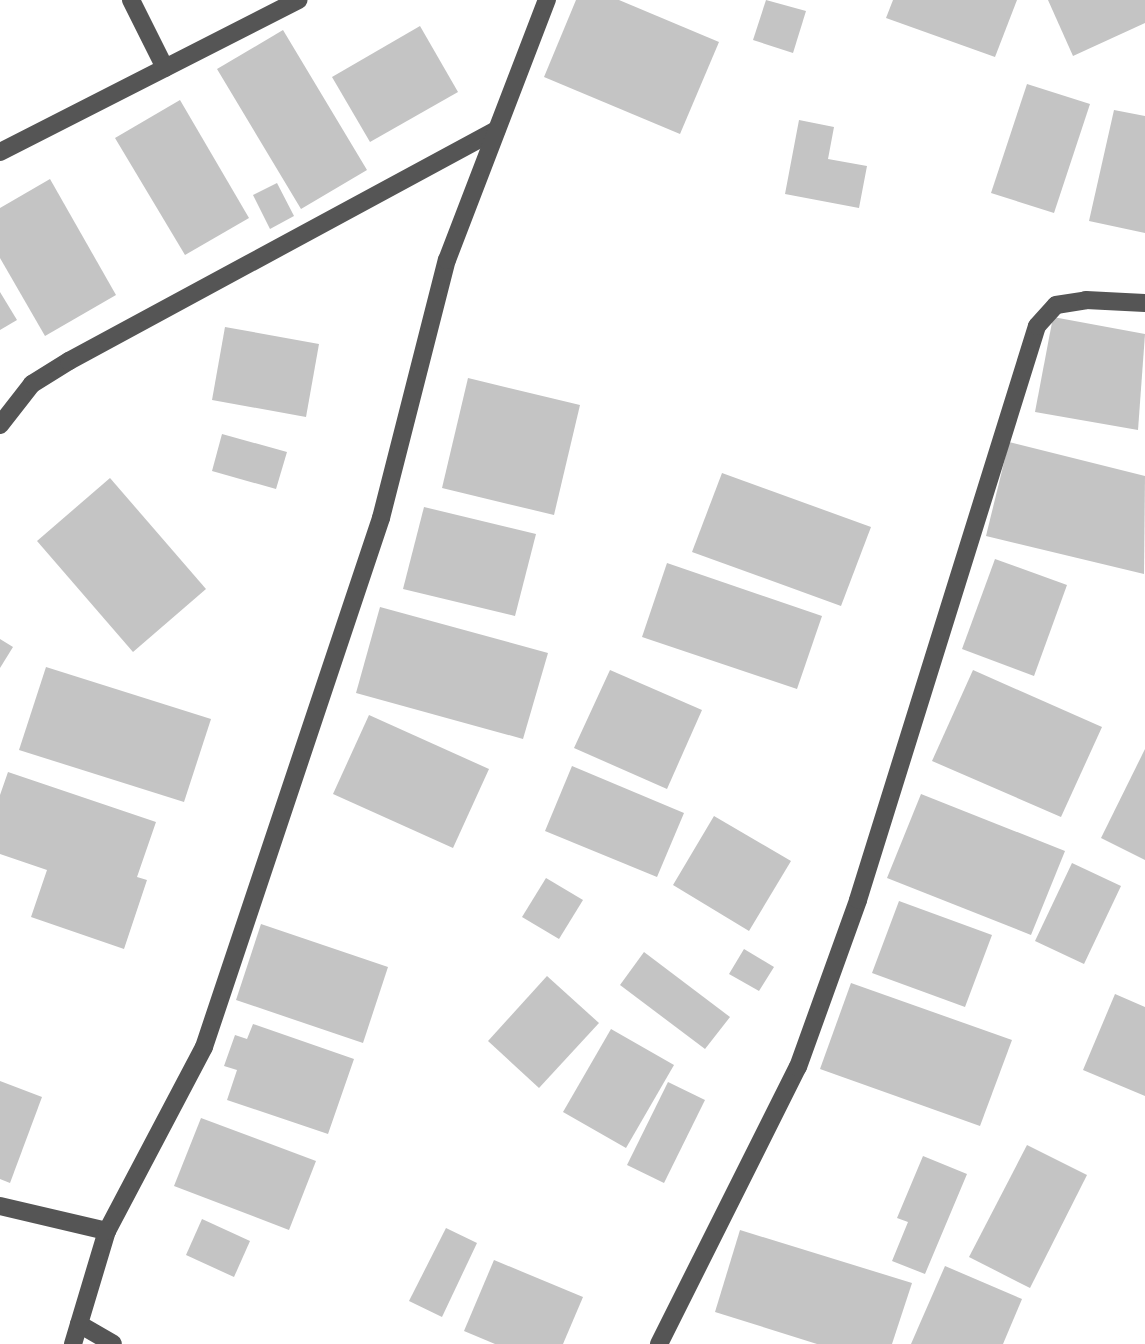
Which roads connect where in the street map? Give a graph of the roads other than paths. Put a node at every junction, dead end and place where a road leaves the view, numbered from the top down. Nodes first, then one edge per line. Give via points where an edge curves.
1 (131, 0) edge
2 (298, 0) edge
3 (547, 0) edge
4 (165, 68) junction
5 (497, 130) junction
6 (0, 152) edge
7 (1145, 303) edge
8 (0, 425) edge
9 (0, 1206) edge
10 (107, 1231) junction
11 (79, 1324) junction
12 (73, 1344) edge
13 (113, 1344) edge
14 (659, 1344) edge

1 - 4 street
2 - 4 street
3 - 5 street
4 - 6 street
5 - 8 street via 69,361 32,384
5 - 10 street via 447,260 381,518 204,1047
7 - 14 street via 1086,300 1056,305 1037,326 858,900 799,1067
9 - 10 street
10 - 11 street
11 - 12 street
11 - 13 street

